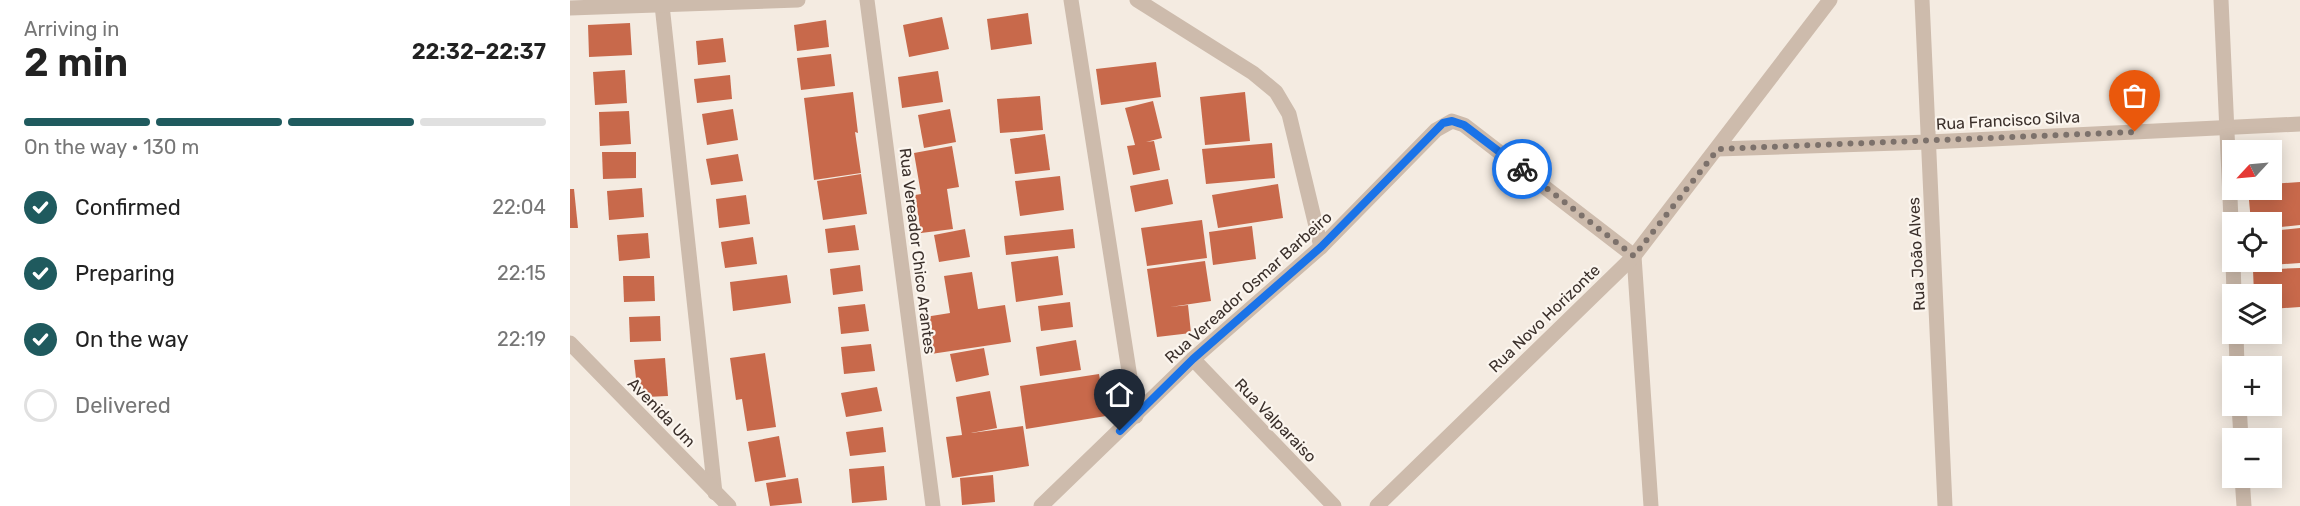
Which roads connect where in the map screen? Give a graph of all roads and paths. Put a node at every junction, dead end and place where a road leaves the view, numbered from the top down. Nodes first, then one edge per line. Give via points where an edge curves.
1 (798, 0) edge
2 (867, 0) edge
3 (1071, 0) edge
4 (1137, 0) edge
5 (1830, 0) edge
6 (1922, 0) edge
7 (2222, 0) edge
8 (662, 5) junction
9 (570, 8) edge
10 (2300, 124) edge
11 (2227, 127) junction
12 (1929, 142) junction
13 (1718, 149) junction
14 (2231, 212) edge
15 (1321, 247) junction
16 (1634, 256) junction
17 (570, 343) edge
18 (1193, 359) junction
19 (1136, 416) junction
20 (2243, 488) edge
21 (715, 493) junction
22 (729, 506) edge
23 (933, 506) edge
24 (1041, 506) edge
25 (1334, 506) edge
26 (1377, 506) edge
27 (1651, 506) edge
28 (1945, 506) edge
29 (2244, 506) edge

1 - 8 street
2 - 23 street, Rua Vereador Chico Arantes
3 - 19 street
4 - 15 street via 1253,73 1276,92 1289,114
5 - 13 street, Rua Novo Horizonte
6 - 12 street, Rua João Alves
7 - 11 street
8 - 9 street
8 - 21 street
10 - 11 street, Rua Francisco Silva
11 - 12 street, Rua Francisco Silva
11 - 14 street
12 - 13 street, Rua Francisco Silva
12 - 28 street, Rua João Alves
13 - 16 street, Rua Novo Horizonte
15 - 16 street, Rua Vereador Osmar Barbeiro via 1436,129 1452,121 1464,125
15 - 18 street, Rua Vereador Osmar Barbeiro
16 - 26 street, Rua Novo Horizonte
16 - 27 street
17 - 21 street, Avenida Um
18 - 19 street, Rua Vereador Osmar Barbeiro
18 - 25 street, Rua Valparaiso
19 - 24 street, Rua Vereador Osmar Barbeiro
20 - 29 street
21 - 22 street, Avenida Um

